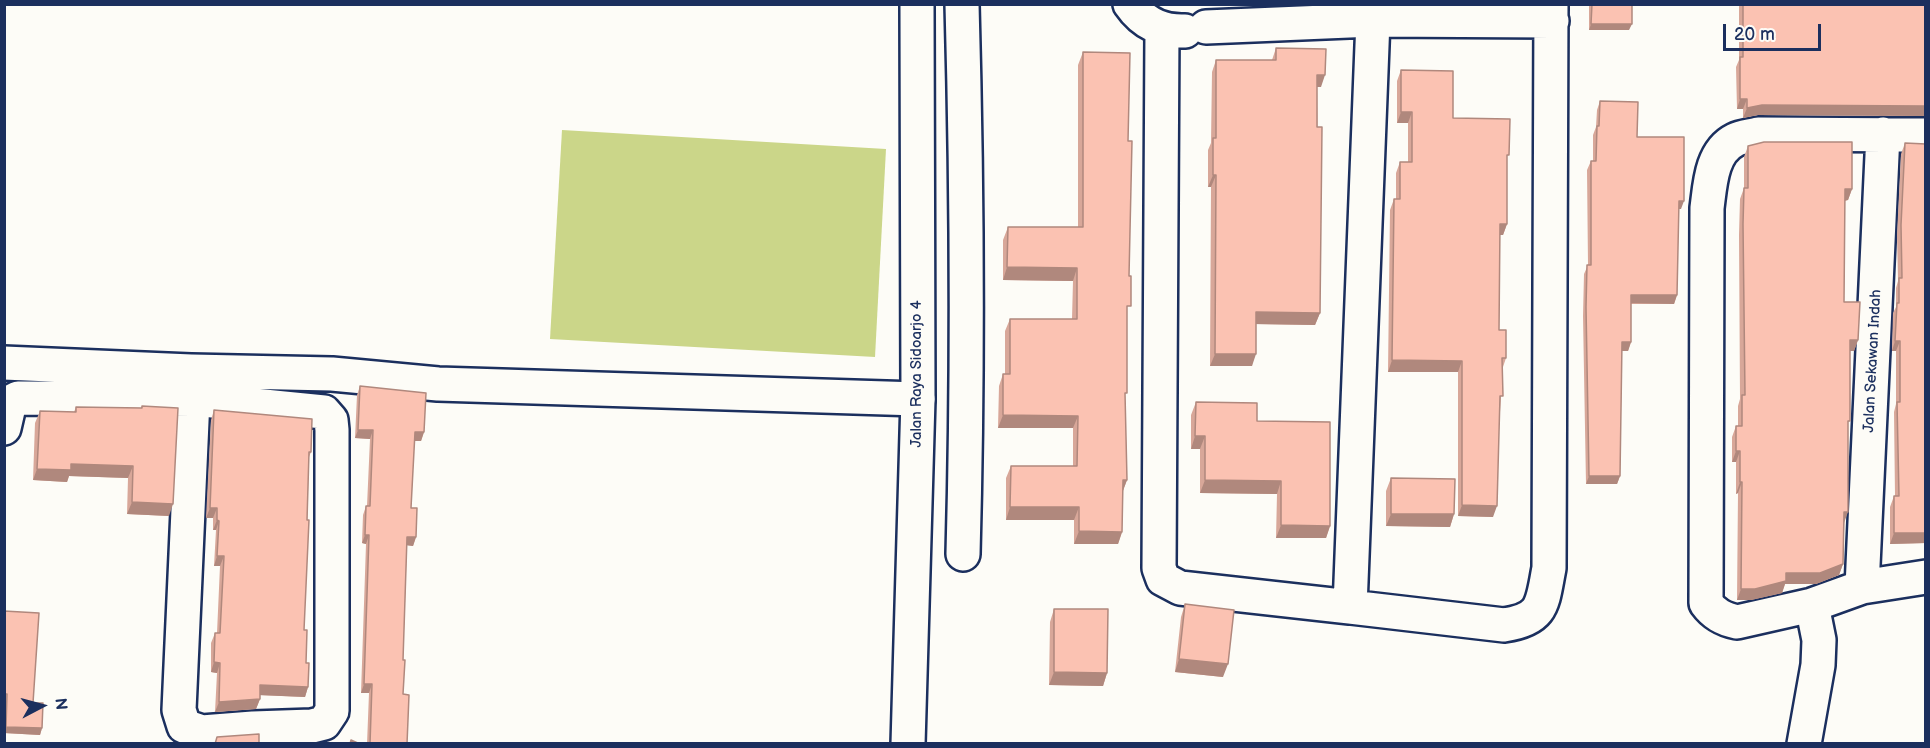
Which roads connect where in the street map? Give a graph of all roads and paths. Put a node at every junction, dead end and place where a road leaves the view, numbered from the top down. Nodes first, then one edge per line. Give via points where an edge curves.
1 (917, 4) edge
2 (962, 4) edge
3 (1130, 4) edge
4 (1234, 4) edge
5 (1551, 13) edge
6 (1372, 20) junction
7 (1206, 27) junction
8 (1162, 29) junction
9 (1883, 134) junction
10 (1926, 135) edge
11 (4, 363) edge
12 (192, 385) junction
13 (918, 399) junction
14 (4, 428) edge
15 (963, 554) dead end
16 (1926, 577) edge
17 (1862, 587) junction
18 (1812, 605) junction
19 (1350, 607) junction
20 (908, 744) edge
21 (1804, 744) edge

1 - 13 street, Jalan Raya Sidoarjo 4
2 - 15 street via 966,370
3 - 8 street via 1148,22
4 - 7 street via 1222,18
5 - 6 street
5 - 19 street via 1549,568 1541,606 1532,617 1504,626
6 - 7 street
6 - 19 street
7 - 8 street via 1184,32
8 - 19 street via 1159,568 1163,579 1180,588
9 - 10 street
9 - 17 street, Jalan Sekawan Indah
9 - 18 street via 1758,134 1734,140 1720,152 1714,167 1707,208 1706,603 1724,619 1737,622
11 - 12 street
12 - 12 street via 179,710 184,726 202,732 324,723 332,711 331,420 324,412
12 - 13 street via 332,375 438,384
12 - 14 street via 18,398 10,402
13 - 20 street, Jalan Raya Sidoarjo 4
16 - 17 street
17 - 18 street
18 - 21 street via 1819,652

